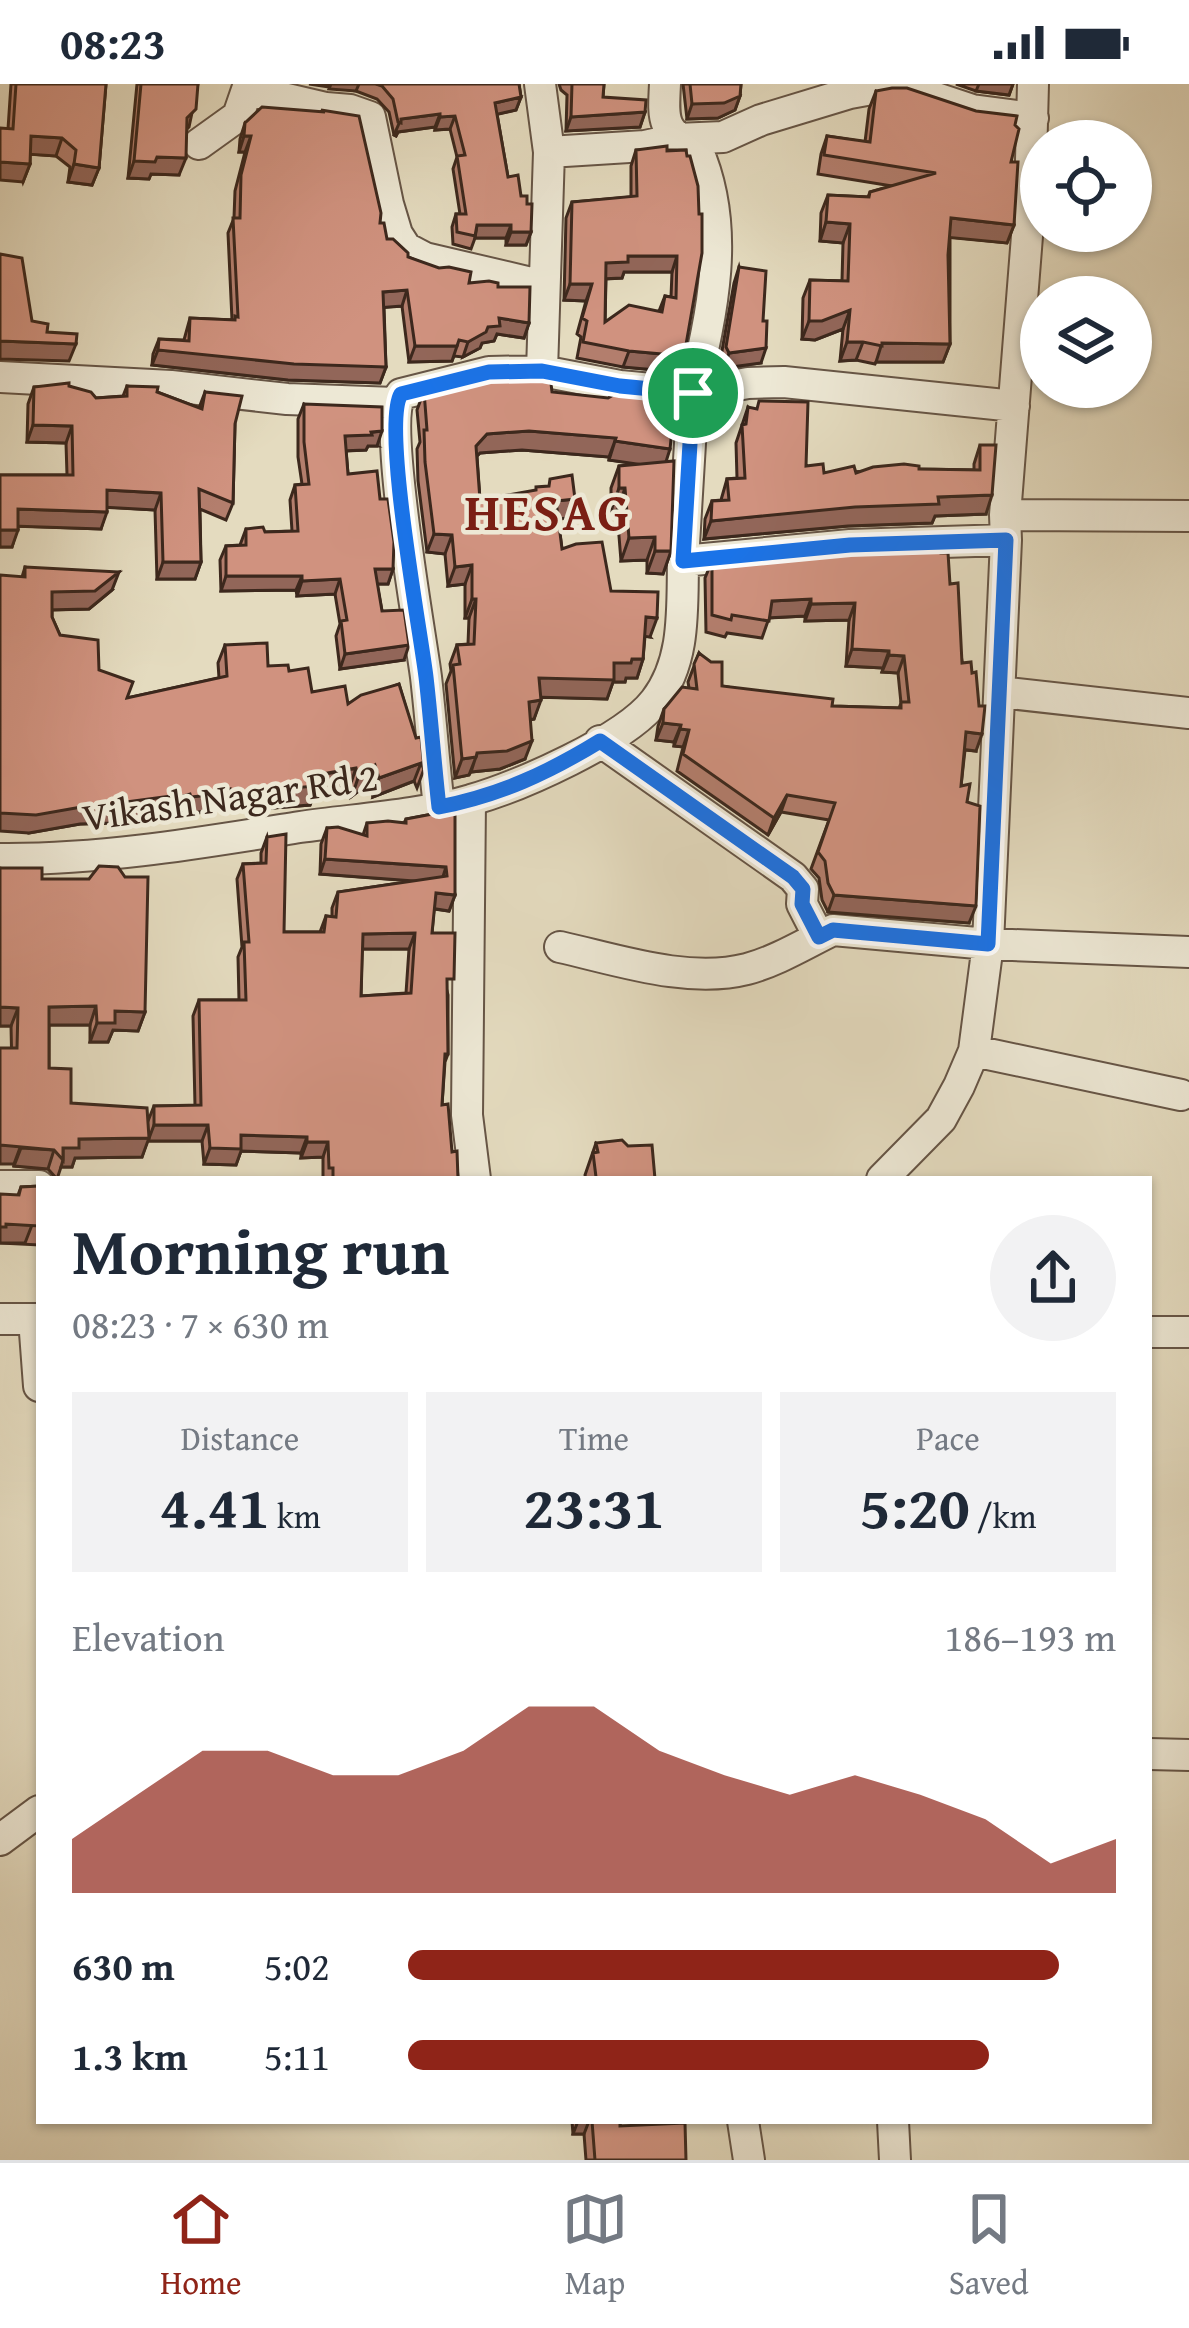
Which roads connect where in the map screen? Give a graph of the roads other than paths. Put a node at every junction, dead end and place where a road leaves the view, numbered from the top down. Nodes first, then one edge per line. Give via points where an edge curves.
1 (540, 84) edge
2 (665, 84) edge
3 (1033, 84) edge
4 (248, 87) edge
5 (1033, 118) junction
6 (677, 139) junction
7 (199, 144) dead end
8 (549, 152) junction
9 (544, 286) junction
10 (542, 371) junction
11 (0, 377) edge
12 (693, 393) junction
13 (395, 404) junction
14 (1014, 406) junction
15 (1189, 516) edge
16 (1006, 527) junction
17 (683, 561) junction
18 (1000, 692) junction
19 (1189, 713) edge
20 (600, 741) junction
21 (470, 801) junction
22 (439, 807) junction
23 (0, 859) edge
24 (819, 937) junction
25 (988, 944) junction
26 (560, 946) dead end
27 (1189, 952) edge
28 (974, 1051) junction
29 (1181, 1095) dead end
30 (475, 1176) edge
31 (885, 1176) edge
32 (0, 1186) edge
33 (36, 1186) edge
34 (0, 1319) edge
35 (36, 1319) edge
36 (1189, 1332) edge
37 (1152, 1333) edge
38 (1152, 1754) edge
39 (1189, 1755) edge
40 (36, 1813) edge
41 (0, 1840) edge
42 (743, 2124) edge
43 (892, 2124) edge
44 (749, 2160) edge
45 (895, 2160) edge

1 - 8 street
2 - 6 street via 665,125
3 - 5 street
4 - 7 street via 238,116
4 - 9 street via 370,117 406,248
5 - 6 street via 884,87 723,137
5 - 14 street
6 - 8 street
6 - 12 street, Vikash Nagar Rd 2 via 697,149 716,218 717,268
8 - 9 street
9 - 10 street
10 - 12 street
10 - 13 street via 489,372 401,394
11 - 13 street
12 - 14 street via 784,382
12 - 17 street, Vikash Nagar Rd 2
13 - 22 street
14 - 16 street
15 - 16 street
16 - 17 street
16 - 18 street
17 - 20 street, Vikash Nagar Rd 2 via 675,668 653,704
18 - 19 street
18 - 25 street
20 - 21 street, Vikash Nagar Rd 2 via 551,771
20 - 24 street via 793,877
21 - 22 street, Vikash Nagar Rd 2
21 - 30 street via 467,1115
22 - 23 street, Vikash Nagar Rd 2 via 176,848
24 - 25 street via 833,930
24 - 26 street via 731,972 669,972
25 - 27 street
25 - 28 street
28 - 29 street
28 - 31 street via 940,1119
32 - 33 street
34 - 35 street
36 - 37 street
38 - 39 street
40 - 41 street
42 - 44 street
43 - 45 street

